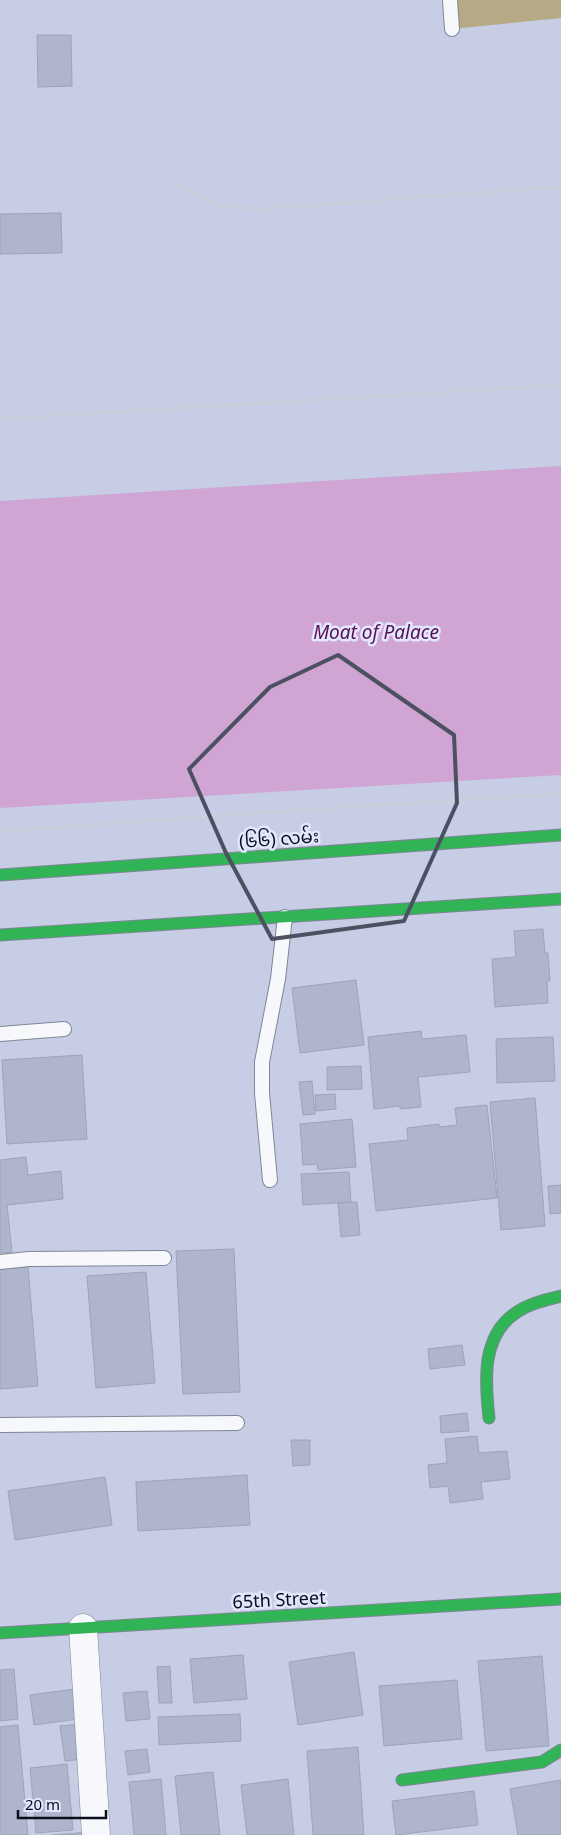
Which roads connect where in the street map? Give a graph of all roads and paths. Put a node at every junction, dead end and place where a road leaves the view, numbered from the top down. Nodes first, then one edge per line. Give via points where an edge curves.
1 (450, 0) edge
2 (452, 29) dead end
3 (169, 182) dead end
4 (561, 187) edge
5 (561, 384) edge
6 (0, 419) edge
7 (561, 794) edge
8 (0, 831) edge
9 (561, 835) edge
10 (0, 875) edge
11 (561, 900) edge
12 (285, 917) junction
13 (0, 935) edge
14 (64, 1029) dead end
15 (0, 1034) edge
16 (270, 1180) dead end
17 (164, 1258) dead end
18 (0, 1262) edge
19 (561, 1296) edge
20 (490, 1418) dead end
21 (237, 1423) dead end
22 (0, 1424) edge
23 (561, 1599) edge
24 (83, 1628) junction
25 (0, 1633) edge
26 (561, 1750) edge
27 (402, 1780) dead end
28 (96, 1835) edge

1 - 2 lane
3 - 4 path via 222,206 259,209
5 - 6 path
7 - 8 path
9 - 10 main road, (၆၆) လမ်း
11 - 12 main road
12 - 13 main road
12 - 16 lane via 278,979 262,1062
14 - 15 lane
17 - 18 lane
19 - 20 main road via 523,1308 500,1325 489,1353 486,1387
21 - 22 lane
23 - 24 main road, 65th Street
24 - 25 main road, 65th Street
24 - 28 street
26 - 27 main road via 542,1762

